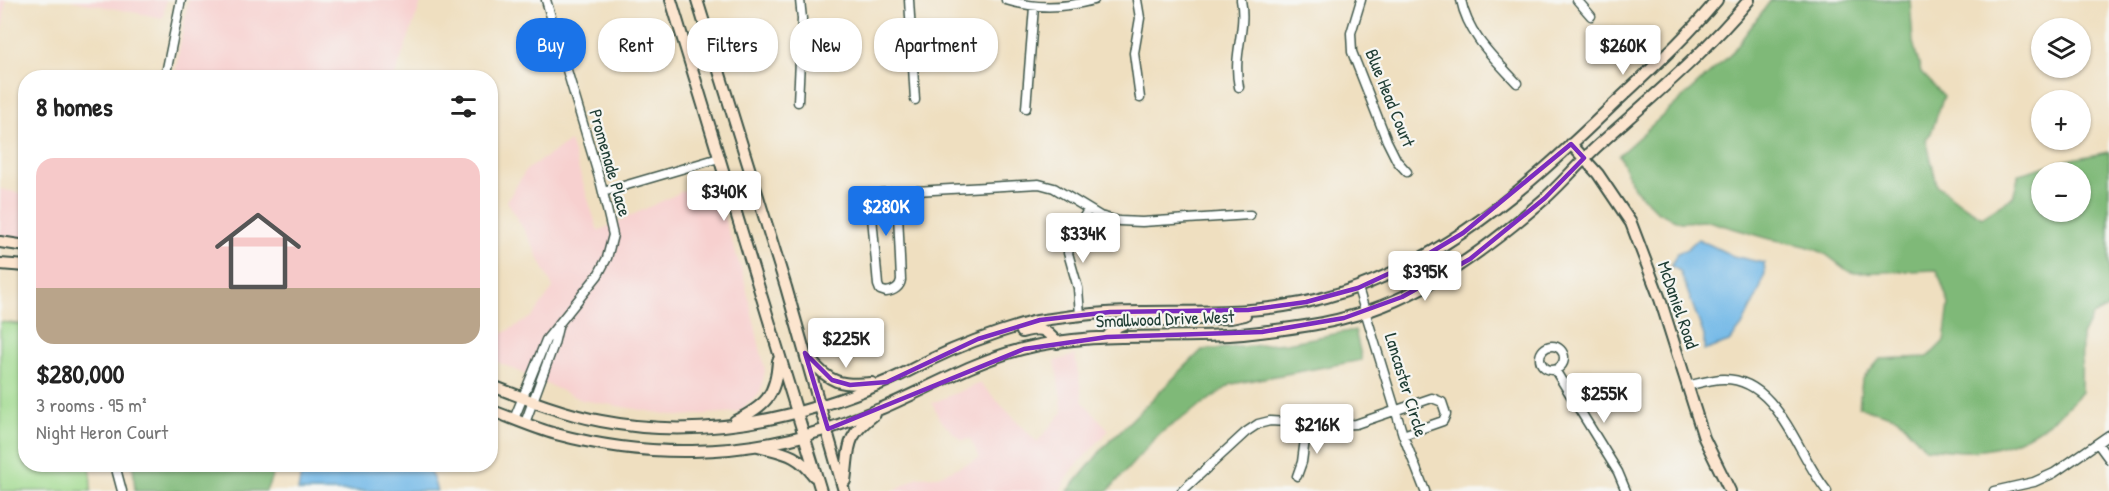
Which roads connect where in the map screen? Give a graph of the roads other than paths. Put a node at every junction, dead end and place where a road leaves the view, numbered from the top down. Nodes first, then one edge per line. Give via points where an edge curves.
1 (181, 0) edge
2 (546, 0) edge
3 (671, 0) edge
4 (697, 0) edge
5 (800, 0) edge
6 (909, 0) edge
7 (1006, 0) edge
8 (1094, 0) edge
9 (1137, 0) edge
10 (1240, 0) edge
11 (1362, 0) edge
12 (1461, 0) edge
13 (1577, 0) edge
14 (1717, 0) edge
15 (1749, 0) edge
16 (1034, 7) junction
17 (1591, 16) dead end
18 (167, 70) edge
19 (1517, 83) dead end
20 (1239, 87) dead end
21 (1140, 98) dead end
22 (915, 100) dead end
23 (798, 102) dead end
24 (1026, 108) dead end
25 (1571, 144) junction
26 (719, 158) junction
27 (1584, 158) junction
28 (1407, 172) dead end
29 (603, 192) junction
30 (897, 192) junction
31 (1088, 210) junction
32 (1250, 215) dead end
33 (0, 242) edge
34 (18, 245) edge
35 (0, 264) edge
36 (18, 265) edge
37 (1358, 288) junction
38 (1286, 306) junction
39 (1365, 312) junction
40 (1080, 315) junction
41 (1107, 337) junction
42 (1057, 343) junction
43 (962, 347) junction
44 (805, 353) junction
45 (778, 354) junction
46 (1555, 370) dead end
47 (887, 382) junction
48 (1687, 386) junction
49 (498, 387) edge
50 (527, 399) junction
51 (821, 405) junction
52 (884, 407) junction
53 (1395, 411) junction
54 (798, 412) junction
55 (498, 413) edge
56 (519, 421) junction
57 (1307, 424) junction
58 (724, 426) junction
59 (828, 429) junction
60 (804, 435) junction
61 (1403, 435) junction
62 (2109, 435) edge
63 (2098, 444) junction
64 (755, 445) junction
65 (2109, 459) edge
66 (117, 472) edge
67 (1296, 476) dead end
68 (821, 489) edge
69 (844, 489) edge
70 (122, 491) edge
71 (1182, 491) edge
72 (1425, 491) edge
73 (1626, 491) edge
74 (1730, 491) edge
75 (1827, 491) edge
76 (1994, 491) edge

1 - 18 street
2 - 29 street, Promenade Place
3 - 26 main road
4 - 44 main road
5 - 23 street
6 - 22 street
7 - 16 street
8 - 16 street
9 - 21 street via 1140,18 1134,53
10 - 20 street via 1242,23 1236,66
11 - 28 street, Blue Head Court via 1351,33 1352,52 1386,141
12 - 19 street via 1466,20 1478,40
13 - 17 street
14 - 25 main road, Smallwood Drive West via 1690,31
15 - 27 main road, Smallwood Drive West via 1697,54
16 - 24 street
25 - 27 main road, McDaniel Road
25 - 37 main road, Smallwood Drive West via 1463,233 1397,271
26 - 29 street
26 - 45 main road
27 - 39 main road, Smallwood Drive West via 1545,198 1470,259 1402,297
27 - 48 main road, McDaniel Road via 1631,223
29 - 50 street, Promenade Place via 613,235 610,251 598,275 559,323 555,344
30 - 30 street via 901,280 896,289 882,292 878,285 871,201 878,194
30 - 31 street via 1039,184 1054,188
31 - 32 street via 1129,222
31 - 40 street via 1074,232 1068,254 1078,288
33 - 34 main road
35 - 36 main road
37 - 38 main road, Smallwood Drive West
37 - 39 street, Lancaster Circle
38 - 40 main road, Smallwood Drive West
38 - 41 main road via 1231,318 1131,321 1118,326
39 - 41 main road, Smallwood Drive West via 1262,332
39 - 53 street, Lancaster Circle
40 - 43 main road, Smallwood Drive West via 1040,320
41 - 42 main road, Smallwood Drive West
42 - 43 main road via 1040,328
42 - 52 main road, Smallwood Drive West via 1002,356
43 - 47 main road, Smallwood Drive West
44 - 47 main road via 832,380 850,385
44 - 51 main road
45 - 54 main road
45 - 58 main road via 776,381 769,397 754,412
46 - 73 street
47 - 51 main road, Smallwood Drive West
48 - 74 main road, McDaniel Road via 1709,452
48 - 75 street via 1730,380 1761,391
49 - 50 main road, Smallwood Drive West
50 - 56 street, Promenade Place
50 - 58 main road, Smallwood Drive West via 615,423 670,429
51 - 54 main road, Smallwood Drive West
51 - 59 main road
52 - 59 main road, Smallwood Drive West
52 - 69 main road via 863,423 851,441
53 - 57 street via 1356,424
53 - 61 street, Lancaster Circle
53 - 61 street via 1431,398 1440,400 1446,409 1445,418 1438,424
54 - 58 main road, Smallwood Drive West
54 - 60 main road
55 - 56 main road, Smallwood Drive West
56 - 64 main road, Smallwood Drive West via 569,437 648,451
57 - 67 street
57 - 71 street via 1258,424
59 - 60 main road, Smallwood Drive West
59 - 69 main road
60 - 64 main road, Smallwood Drive West
60 - 68 main road
61 - 72 street, Lancaster Circle
62 - 63 street
63 - 65 street
63 - 76 street via 2054,473
64 - 68 main road via 794,456
66 - 70 street

